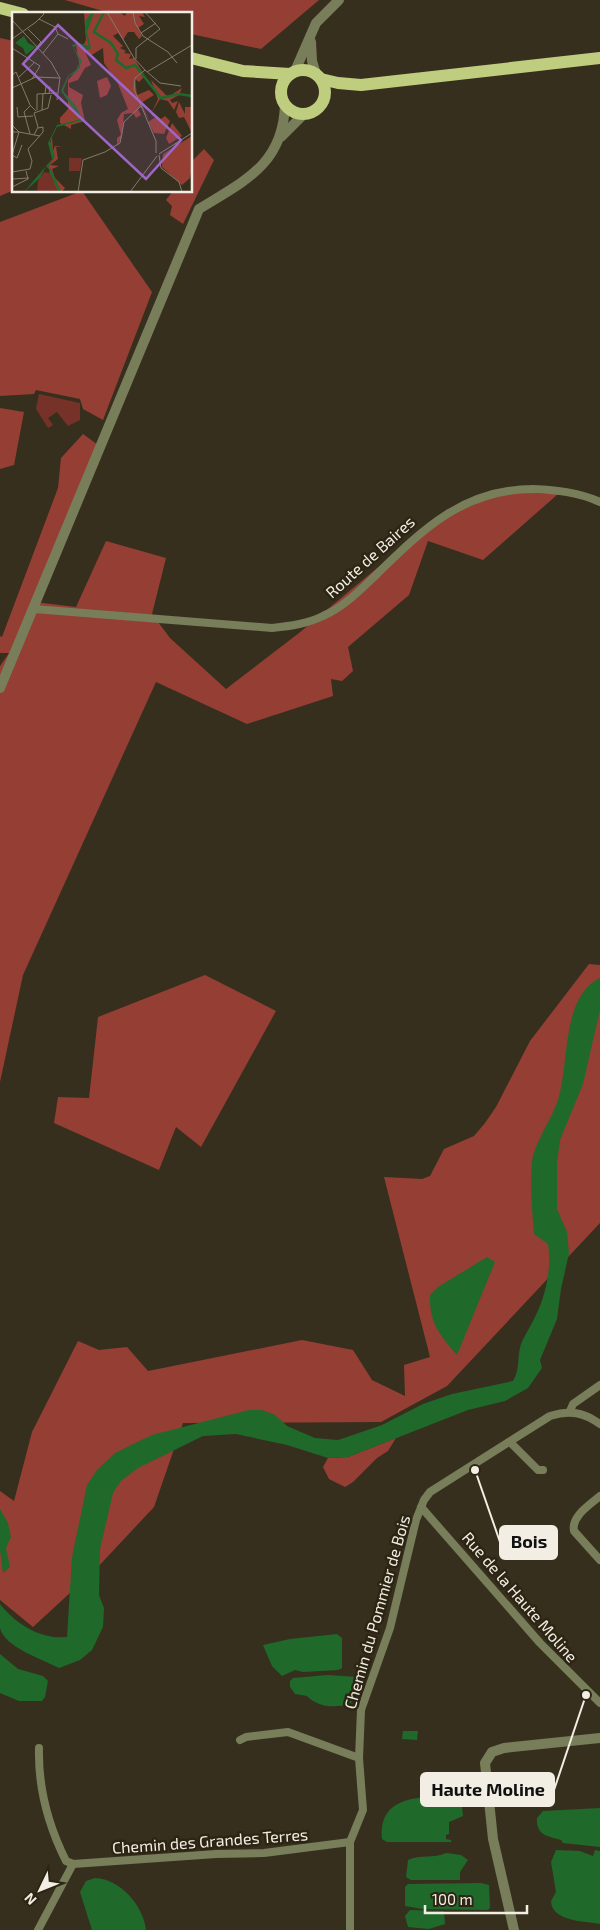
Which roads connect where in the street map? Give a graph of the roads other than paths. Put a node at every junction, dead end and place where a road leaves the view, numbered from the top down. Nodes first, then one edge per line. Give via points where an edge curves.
1 (340, 0) edge
2 (0, 8) edge
3 (15, 12) edge
4 (310, 36) junction
5 (192, 58) edge
6 (600, 58) edge
7 (243, 70) junction
8 (292, 73) junction
9 (318, 76) junction
10 (361, 85) junction
11 (283, 100) junction
12 (324, 100) junction
13 (304, 114) junction
14 (277, 141) junction
15 (600, 502) edge
16 (34, 609) junction
17 (0, 688) edge
18 (600, 1385) edge
19 (570, 1411) junction
20 (600, 1424) edge
21 (510, 1442) junction
22 (543, 1470) dead end
23 (600, 1496) edge
24 (421, 1506) junction
25 (600, 1560) edge
26 (600, 1703) edge
27 (600, 1738) edge
28 (240, 1740) dead end
29 (39, 1748) dead end
30 (359, 1758) junction
31 (350, 1842) junction
32 (73, 1864) junction
33 (38, 1930) edge
34 (350, 1930) edge
35 (514, 1930) edge

1 - 4 street via 320,17
2 - 3 main road
4 - 8 street
4 - 9 street via 312,60
5 - 7 main road
6 - 10 main road
7 - 8 main road via 273,75
7 - 11 main road via 269,82
8 - 9 main road via 307,70
8 - 11 main road via 282,84
9 - 10 main road via 338,84
9 - 12 main road via 325,88
10 - 12 main road via 334,93
11 - 13 main road via 294,112
11 - 14 street
12 - 13 main road via 317,109
13 - 14 street
14 - 16 street via 264,165 254,175 199,209
15 - 16 street, Route de Baires via 574,492 527,489 470,501 432,522 350,600 323,616 298,625 272,628
16 - 17 street
18 - 19 street via 573,1404
19 - 20 street
19 - 21 street via 550,1416
21 - 22 street via 538,1470
21 - 24 street via 430,1492
23 - 25 street via 572,1525
24 - 26 street, Rue de la Haute Moline via 540,1643
24 - 30 street, Chemin du Pommier de Bois via 390,1628 361,1710
27 - 35 street via 504,1748 492,1752 485,1763 493,1839
28 - 30 street via 288,1732
29 - 32 street via 48,1820 66,1861
30 - 31 street, Chemin du Pommier de Bois via 363,1810
31 - 32 street, Chemin des Grandes Terres via 264,1853
31 - 34 street
32 - 33 street

